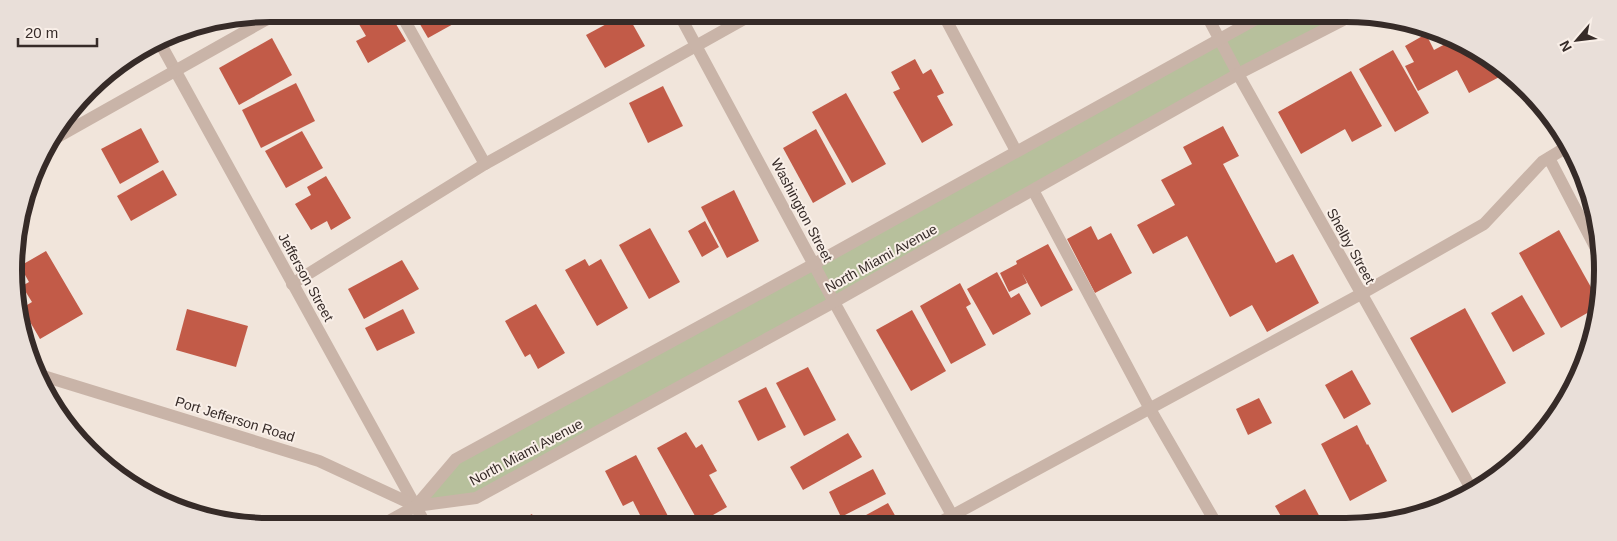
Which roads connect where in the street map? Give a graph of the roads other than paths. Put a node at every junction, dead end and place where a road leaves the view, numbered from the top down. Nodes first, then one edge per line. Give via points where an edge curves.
1 (405, 22) edge
2 (683, 22) edge
3 (738, 22) edge
4 (947, 22) edge
5 (1210, 22) edge
6 (1250, 22) edge
7 (1339, 22) edge
8 (261, 23) edge
9 (1219, 38) junction
10 (696, 45) junction
11 (162, 47) edge
12 (175, 71) junction
13 (1238, 74) junction
14 (64, 134) edge
15 (1563, 150) edge
16 (1016, 151) junction
17 (1549, 158) junction
18 (484, 164) junction
19 (1033, 190) junction
20 (1592, 241) edge
21 (814, 264) junction
22 (292, 284) junction
23 (1361, 294) junction
24 (834, 302) junction
25 (47, 377) edge
26 (1150, 409) junction
27 (1469, 485) edge
28 (416, 506) junction
29 (394, 518) edge
30 (422, 518) edge
31 (953, 518) edge
32 (960, 518) edge
33 (1212, 518) edge

1 - 18 street
2 - 10 street, Washington Street
3 - 10 street
4 - 16 street
5 - 9 street, Shelby Street
6 - 9 street, North Miami Avenue
7 - 13 street, North Miami Avenue
8 - 12 street
9 - 13 street, Shelby Street
9 - 16 street, North Miami Avenue
10 - 18 street
10 - 21 street, Washington Street
11 - 12 street, Jefferson Street
12 - 14 street
12 - 22 street, Jefferson Street
13 - 19 street, North Miami Avenue
13 - 23 street, Shelby Street
15 - 17 street
16 - 21 street, North Miami Avenue
17 - 20 street
17 - 23 street via 1484,224
18 - 22 street
19 - 24 street, North Miami Avenue
19 - 26 street
21 - 24 street, Washington Street
21 - 28 street, North Miami Avenue via 456,459
22 - 28 street, Jefferson Street
23 - 26 street
23 - 27 street, Shelby Street
24 - 28 street, North Miami Avenue via 476,498
24 - 31 street, Washington Street
25 - 28 street, Port Jefferson Road via 319,461
26 - 32 street
26 - 33 street
28 - 29 street, North Miami Avenue
28 - 30 street, Jefferson Street

